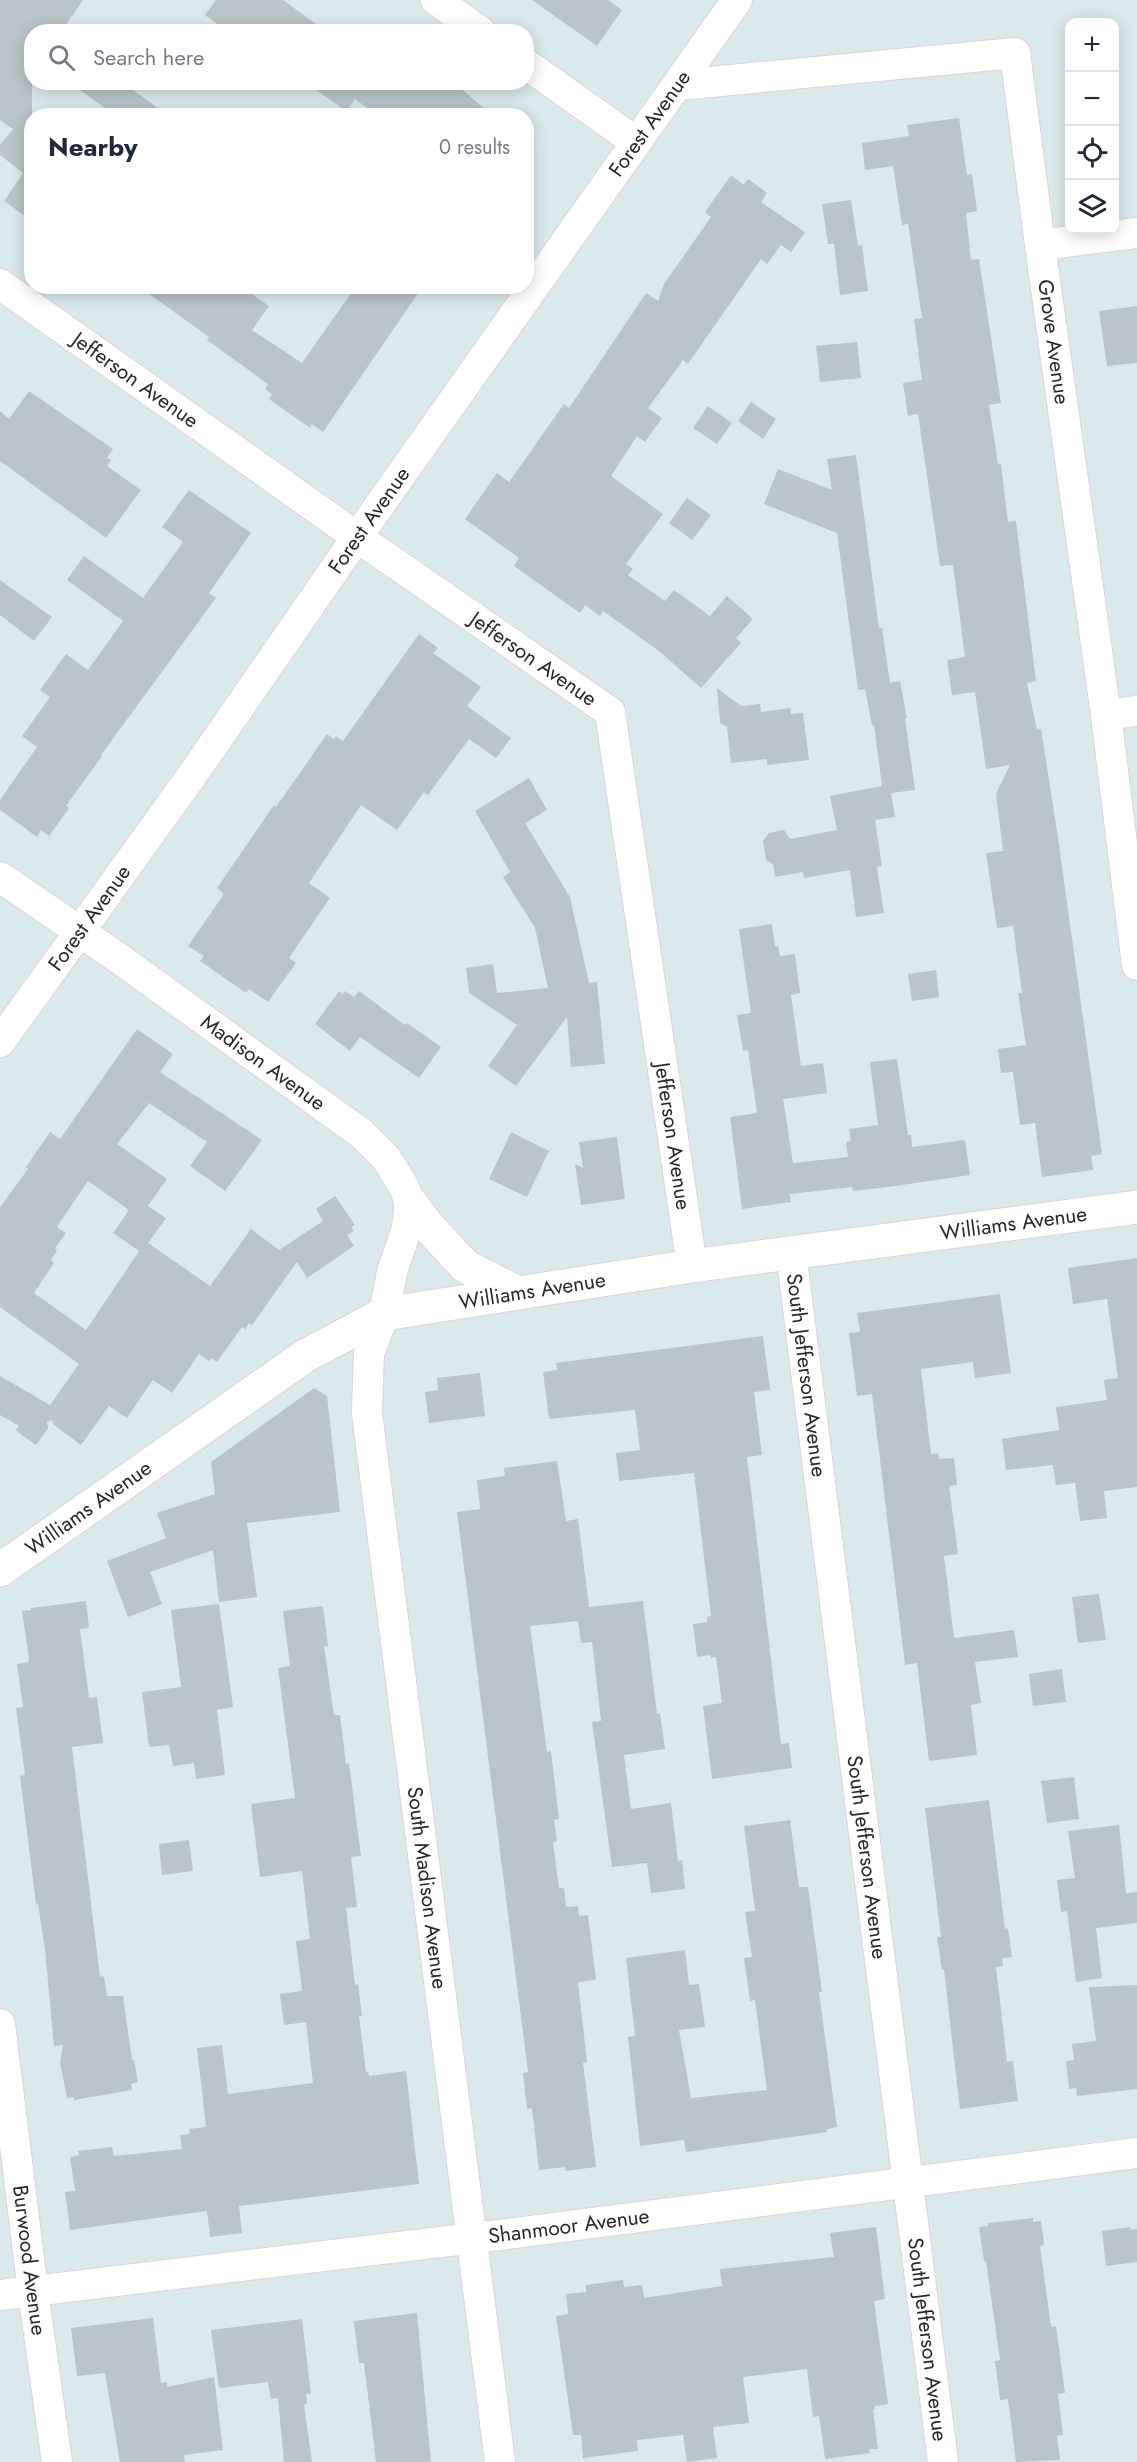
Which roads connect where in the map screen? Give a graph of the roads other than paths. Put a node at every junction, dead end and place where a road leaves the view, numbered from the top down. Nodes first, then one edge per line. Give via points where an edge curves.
1 (436, 0) edge
2 (737, 0) edge
3 (470, 24) edge
4 (534, 70) edge
5 (678, 85) junction
6 (636, 142) junction
7 (1137, 233) edge
8 (1040, 244) junction
9 (0, 284) edge
10 (534, 286) edge
11 (529, 294) edge
12 (357, 537) junction
13 (1137, 711) edge
14 (1106, 715) junction
15 (0, 877) edge
16 (79, 931) junction
17 (1137, 965) edge
18 (0, 1042) edge
19 (410, 1202) junction
20 (1137, 1207) edge
21 (791, 1252) junction
22 (692, 1266) junction
23 (518, 1293) junction
24 (384, 1314) junction
25 (0, 1570) edge
26 (0, 2024) edge
27 (1137, 2153) edge
28 (906, 2182) junction
29 (471, 2238) junction
30 (33, 2291) junction
31 (0, 2295) edge
32 (57, 2462) edge
33 (500, 2462) edge
34 (943, 2462) edge

1 - 3 street
2 - 5 street, Forest Avenue
4 - 6 street
5 - 6 street, Forest Avenue
5 - 8 street, Grove Avenue via 1015,53
6 - 10 street, Forest Avenue
7 - 8 street
8 - 14 street, Grove Avenue
9 - 12 street, Jefferson Avenue
11 - 12 street, Forest Avenue
12 - 16 street, Forest Avenue via 194,774
12 - 22 street, Jefferson Avenue via 610,712
13 - 14 street
14 - 17 street, Grove Avenue
15 - 16 street, Madison Avenue
16 - 18 street, Forest Avenue
16 - 19 street, Madison Avenue via 362,1134 386,1158
19 - 23 street via 465,1266
19 - 24 street
20 - 21 street, Williams Avenue
21 - 22 street, Williams Avenue
21 - 28 street, South Jefferson Avenue
22 - 23 street, Williams Avenue
23 - 24 street, Williams Avenue
24 - 25 street, Williams Avenue via 305,1356
24 - 29 street, South Madison Avenue via 369,1353 367,1413
26 - 30 street, Burwood Avenue
27 - 28 street, Shanmoor Avenue
28 - 29 street, Shanmoor Avenue
28 - 34 street, South Jefferson Avenue
29 - 30 street, Shanmoor Avenue
29 - 33 street, South Madison Avenue
30 - 31 street, Shanmoor Avenue
30 - 32 street, Burwood Avenue

